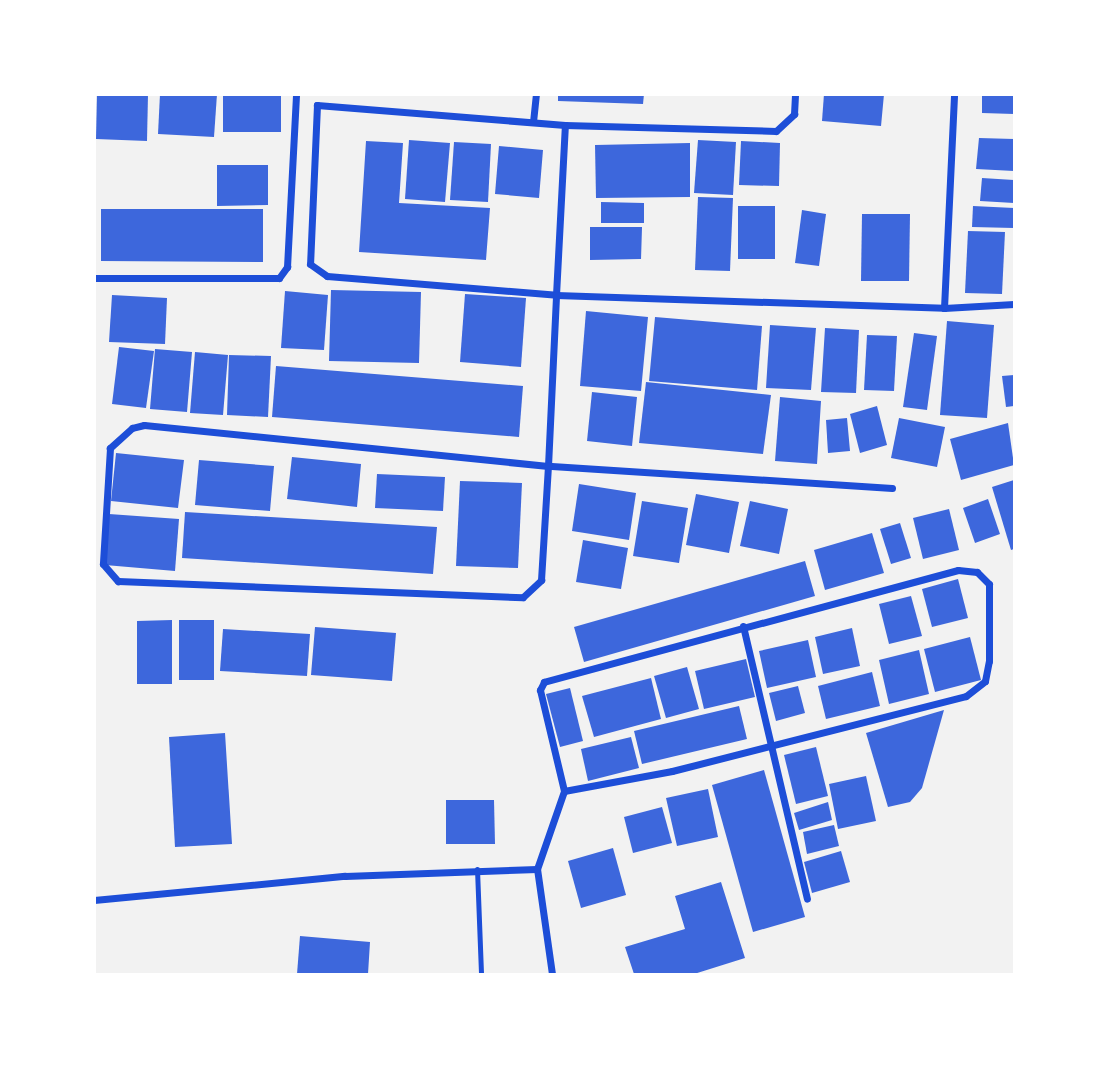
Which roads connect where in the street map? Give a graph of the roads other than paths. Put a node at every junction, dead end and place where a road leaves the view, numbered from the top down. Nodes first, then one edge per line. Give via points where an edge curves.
1 (296, 94) edge
2 (318, 94) edge
3 (536, 94) edge
4 (795, 94) edge
5 (954, 94) edge
6 (317, 105) junction
7 (533, 122) junction
8 (565, 124) junction
9 (94, 278) edge
10 (556, 295) junction
11 (1014, 304) edge
12 (944, 308) junction
13 (548, 466) junction
14 (892, 488) dead end
15 (743, 626) junction
16 (771, 746) junction
17 (564, 791) junction
18 (477, 869) junction
19 (537, 869) junction
20 (807, 899) dead end
21 (94, 900) edge
22 (481, 975) edge
23 (552, 975) edge

1 - 9 street via 287,267 279,278
2 - 6 street
3 - 7 street
4 - 8 street via 794,114 776,131
5 - 12 street
6 - 7 street
6 - 10 street via 307,256 318,275
7 - 8 street
8 - 10 street
10 - 12 street
10 - 13 street
11 - 12 street
13 - 13 street via 541,580 531,595 501,598 118,581 103,564 110,449 132,428 159,426
13 - 14 street
15 - 16 street
15 - 16 street via 958,570 977,572 989,584 989,661 976,689
15 - 17 street via 544,682 541,690
16 - 17 street
16 - 20 street
17 - 19 street
18 - 19 street
18 - 21 street
18 - 22 lane
19 - 23 street

